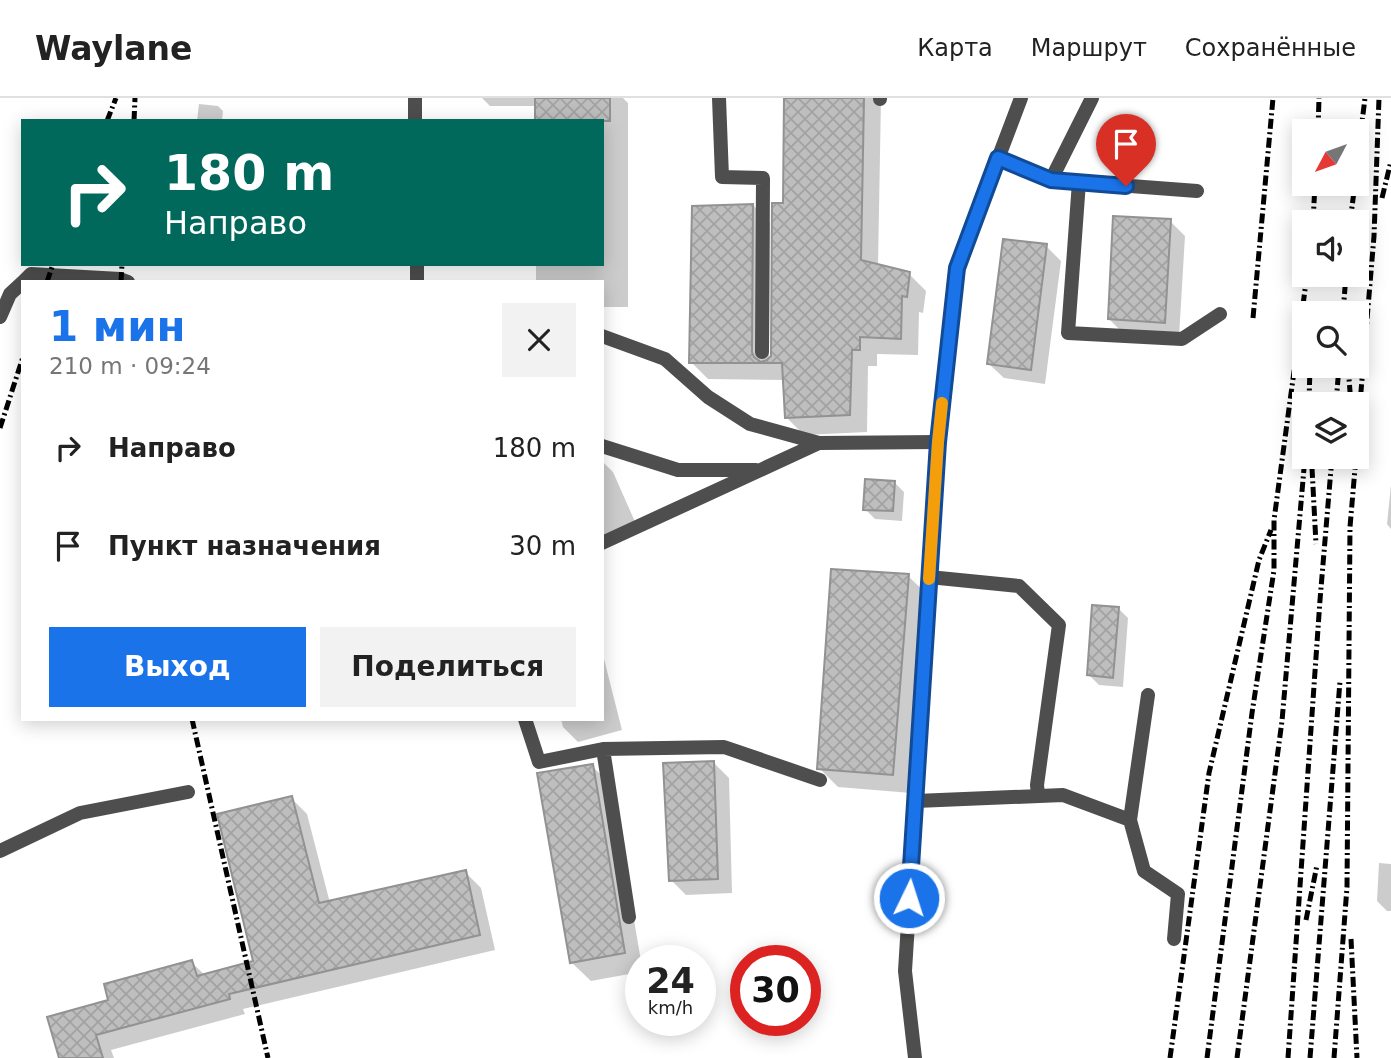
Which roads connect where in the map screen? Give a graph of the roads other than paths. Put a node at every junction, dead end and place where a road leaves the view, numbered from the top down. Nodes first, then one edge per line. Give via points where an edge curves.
1 (415, 98) edge
2 (719, 98) edge
3 (1021, 98) edge
4 (1092, 98) edge
5 (415, 119) edge
6 (998, 158) junction
7 (1051, 180) junction
8 (1079, 182) junction
9 (1197, 191) dead end
10 (25, 280) edge
11 (123, 280) edge
12 (21, 284) edge
13 (1220, 314) dead end
14 (0, 317) edge
15 (604, 337) edge
16 (762, 352) dead end
17 (938, 442) junction
18 (819, 443) junction
19 (604, 447) edge
20 (761, 470) junction
21 (604, 542) edge
22 (929, 577) junction
23 (1148, 695) dead end
24 (526, 721) edge
25 (603, 750) junction
26 (820, 780) dead end
27 (188, 792) dead end
28 (1038, 795) junction
29 (916, 801) junction
30 (1130, 820) junction
31 (0, 850) edge
32 (629, 917) dead end
33 (1174, 939) dead end
34 (915, 1058) edge

1 - 5 street
2 - 16 street via 722,177 763,178
3 - 6 street
4 - 7 street
6 - 7 street
6 - 17 street via 957,268
7 - 8 street
8 - 9 street
8 - 13 street via 1068,333 1182,339
10 - 11 street via 31,274
12 - 14 street via 10,294
15 - 18 street via 666,359 708,397 750,424
17 - 18 street
17 - 22 street
18 - 20 street
19 - 20 street via 678,470
20 - 21 street
22 - 28 street via 1019,586 1059,625
22 - 29 street
23 - 30 street
24 - 25 street via 539,762
25 - 26 street via 724,747
25 - 32 street
27 - 31 street via 80,813
28 - 29 street
28 - 30 street via 1063,794
29 - 34 street via 905,971
30 - 33 street via 1144,871 1178,894

